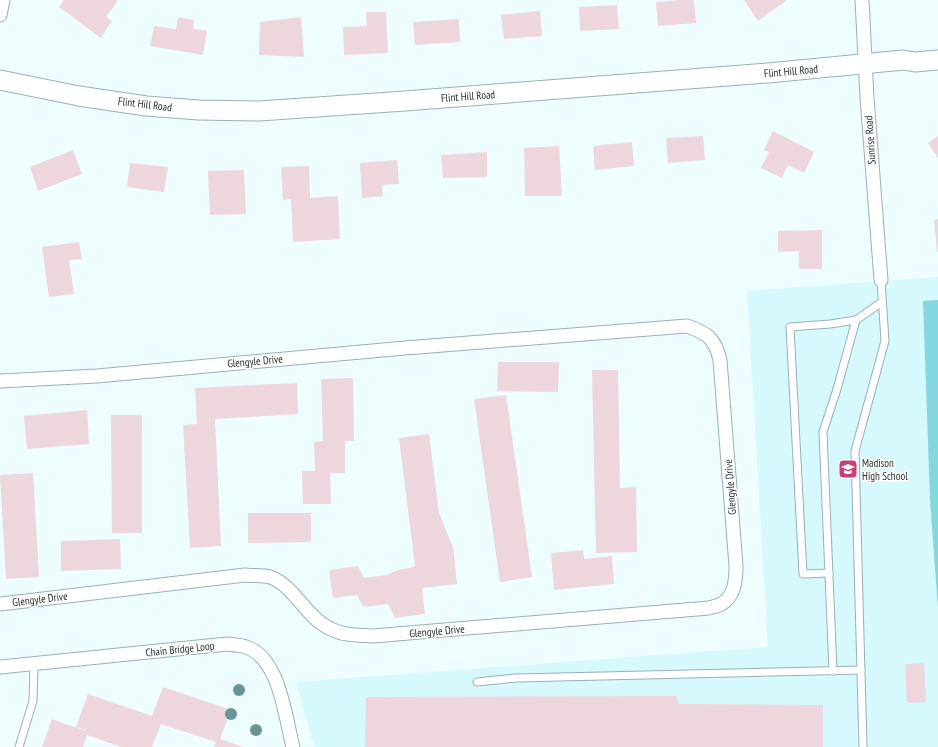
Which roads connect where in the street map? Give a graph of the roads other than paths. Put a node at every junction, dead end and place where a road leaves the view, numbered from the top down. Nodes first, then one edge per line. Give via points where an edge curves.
1 (3, 0) edge
2 (862, 0) edge
3 (0, 15) edge
4 (938, 60) edge
5 (866, 64) junction
6 (0, 80) edge
7 (881, 280) joint
8 (882, 302) junction
9 (856, 320) junction
10 (0, 381) edge
11 (829, 573) junction
12 (0, 604) edge
13 (34, 664) junction
14 (0, 667) edge
15 (861, 670) junction
16 (833, 671) junction
17 (477, 682) dead end
18 (20, 747) edge
19 (293, 747) edge
20 (863, 747) edge

1 - 3 street
2 - 5 street, Sunrise Road
4 - 5 street, Flint Hill Road
5 - 6 street, Flint Hill Road via 413,101 259,110 199,110 146,106
5 - 7 street, Sunrise Road
7 - 8 lane
8 - 9 lane
8 - 15 lane via 884,341 855,451
9 - 11 lane via 823,432
9 - 11 lane via 790,327 802,574
10 - 12 street, Glengyle Drive via 97,376 687,326 710,337 717,347 720,360 736,582 731,594 722,604 708,608 374,636 347,635 331,629 315,619 287,587 270,577 252,575
11 - 16 lane
13 - 14 street, Chain Bridge Loop
13 - 18 lane via 33,702
13 - 19 street, Chain Bridge Loop via 227,644 246,647 269,665 277,680
15 - 16 lane
15 - 20 lane
16 - 17 lane via 516,678

